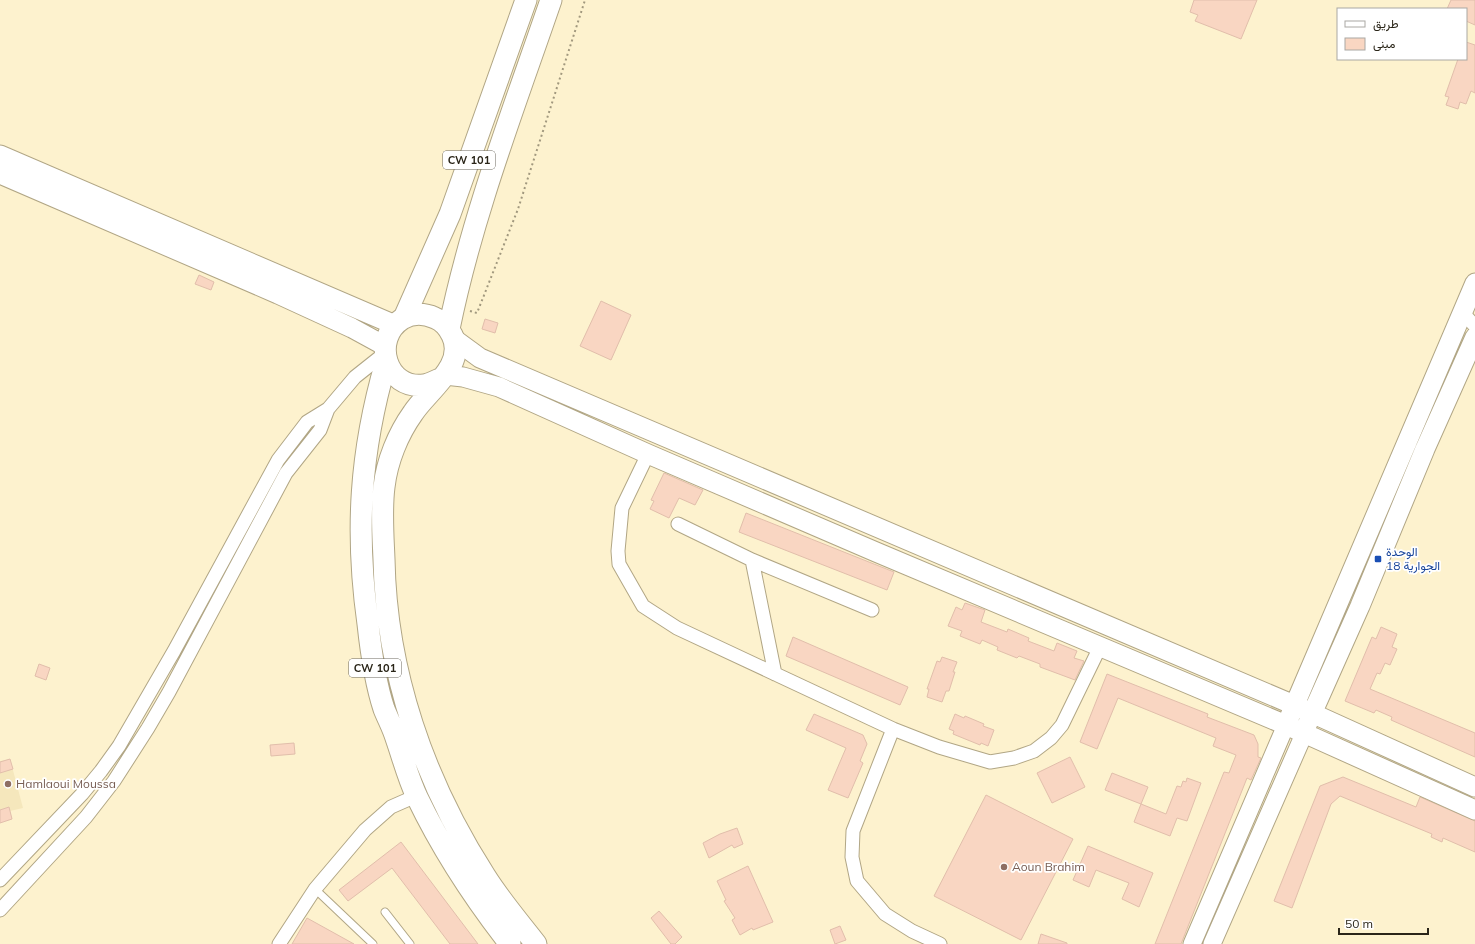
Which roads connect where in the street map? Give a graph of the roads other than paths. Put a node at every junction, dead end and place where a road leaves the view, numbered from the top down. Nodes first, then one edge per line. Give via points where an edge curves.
1 (526, 0) edge
2 (552, 0) edge
3 (0, 155) edge
4 (0, 174) edge
5 (1475, 284) edge
6 (1469, 320) edge
7 (400, 321) junction
8 (452, 334) junction
9 (1475, 337) edge
10 (385, 354) junction
11 (443, 377) junction
12 (328, 408) junction
13 (648, 454) junction
14 (678, 524) dead end
15 (752, 560) junction
16 (872, 610) dead end
17 (1100, 647) junction
18 (775, 674) junction
19 (154, 685) junction
20 (169, 692) junction
21 (1294, 705) junction
22 (1311, 714) junction
23 (1286, 725) junction
24 (893, 729) junction
25 (1304, 734) junction
26 (1475, 787) edge
27 (416, 796) junction
28 (1475, 810) edge
29 (0, 880) edge
30 (315, 889) junction
31 (0, 910) edge
32 (385, 912) dead end
33 (279, 944) edge
34 (372, 944) edge
35 (410, 944) edge
36 (510, 944) edge
37 (536, 944) edge
38 (940, 944) edge
39 (1192, 944) edge
40 (1212, 944) edge

1 - 7 main road, CW 101 via 450,214
2 - 8 main road, CW 101 via 467,250 454,306
3 - 7 main road
4 - 10 main road via 352,328
5 - 6 main road
6 - 21 main road
7 - 8 main road via 416,314 428,315 440,320
7 - 10 main road via 388,335
8 - 11 main road via 456,351
8 - 21 main road via 480,358
9 - 22 main road
10 - 11 main road via 393,373 414,385 426,385
10 - 12 street via 355,377
10 - 27 main road, CW 101 via 364,460 360,531 364,593 372,658 384,709
11 - 13 main road via 463,377 499,387
11 - 37 main road, CW 101 via 413,413 394,447 384,486 384,590 393,652 420,750 440,794 486,877
12 - 19 street via 307,422 278,460
12 - 20 street via 320,430 286,473
13 - 17 main road
13 - 18 street via 622,508 618,551 620,564 643,606 677,628
14 - 15 street
15 - 16 street
15 - 18 street
17 - 23 main road
17 - 24 street via 1062,725 1051,738 1034,751 990,762 939,747
18 - 24 street
19 - 20 street
19 - 29 street via 119,746 101,771
20 - 31 street via 126,761 86,818
21 - 22 main road
21 - 23 main road
22 - 25 main road
22 - 26 main road
23 - 25 main road
23 - 39 street
24 - 38 street via 853,831 852,857 857,881 885,914
25 - 28 main road
25 - 40 street
27 - 30 street via 391,807 365,830
27 - 36 main road, CW 101 via 463,880
30 - 33 street
30 - 34 lane
32 - 35 lane

